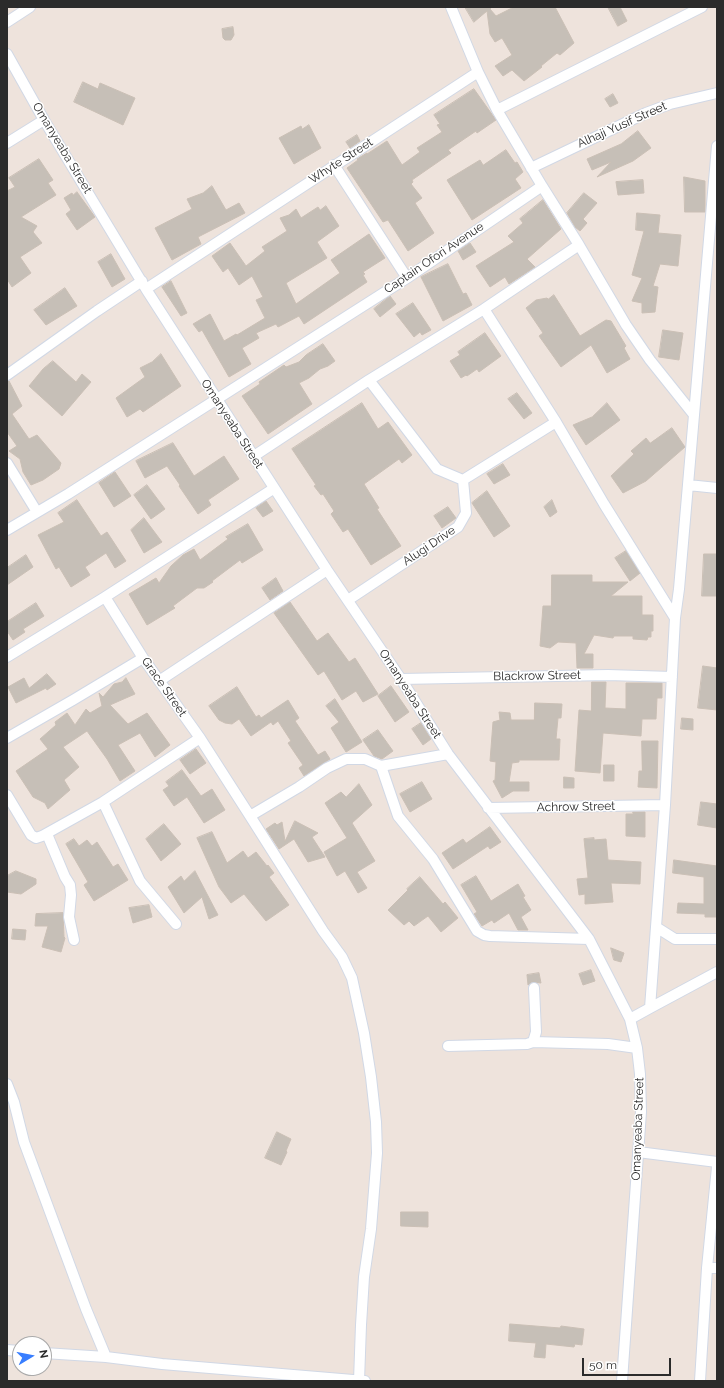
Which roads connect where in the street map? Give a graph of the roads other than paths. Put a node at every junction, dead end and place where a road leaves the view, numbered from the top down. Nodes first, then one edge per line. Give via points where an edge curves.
1 (30, 7) edge
2 (451, 7) edge
3 (702, 7) edge
4 (7, 22) edge
5 (7, 54) edge
6 (478, 72) junction
7 (717, 93) edge
8 (497, 110) junction
9 (44, 120) junction
10 (7, 143) edge
11 (717, 146) edge
12 (334, 165) junction
13 (531, 168) junction
14 (542, 186) junction
15 (579, 245) junction
16 (407, 278) junction
17 (144, 285) junction
18 (484, 309) junction
19 (7, 375) edge
20 (369, 380) junction
21 (216, 400) junction
22 (694, 415) junction
23 (556, 422) junction
24 (254, 456) junction
25 (7, 462) edge
26 (463, 480) junction
27 (688, 486) junction
28 (717, 488) edge
29 (273, 489) junction
30 (38, 512) junction
31 (7, 530) edge
32 (327, 570) junction
33 (105, 597) junction
34 (348, 600) junction
35 (675, 618) junction
36 (7, 657) edge
37 (143, 658) junction
38 (672, 677) junction
39 (401, 678) junction
40 (159, 681) junction
41 (7, 738) edge
42 (200, 738) junction
43 (448, 754) junction
44 (381, 766) junction
45 (7, 795) edge
46 (102, 802) junction
47 (665, 805) junction
48 (488, 808) junction
49 (250, 816) junction
50 (47, 834) junction
51 (176, 924) dead end
52 (656, 927) junction
53 (717, 939) edge
54 (74, 940) dead end
55 (589, 940) junction
56 (717, 972) edge
57 (534, 988) dead end
58 (650, 1008) junction
59 (630, 1019) junction
60 (533, 1042) junction
61 (448, 1046) dead end
62 (637, 1048) junction
63 (7, 1084) edge
64 (638, 1152) junction
65 (717, 1162) edge
66 (717, 1168) edge
67 (712, 1268) edge
68 (52, 1354) edge
69 (106, 1357) junction
70 (359, 1380) edge
71 (366, 1381) edge
72 (622, 1381) edge
73 (700, 1381) edge

1 - 4 street
2 - 6 street
3 - 8 street
5 - 9 street, Omanyeaba Street
6 - 8 street
6 - 12 street, Whyte Street
7 - 13 street, Alhaji Yusif Street via 670,104 646,113
8 - 13 street
9 - 10 street
9 - 17 street, Omanyeaba Street
11 - 22 street
12 - 16 street
12 - 17 street, Whyte Street
13 - 14 street
14 - 15 street
14 - 16 street, Captain Ofori Avenue
15 - 18 street
15 - 22 street via 626,326
16 - 21 street, Captain Ofori Avenue
17 - 19 street, Whyte Street via 97,310
17 - 21 street, Omanyeaba Street
18 - 20 street
18 - 23 street
20 - 24 street
20 - 26 street via 437,469
21 - 24 street, Omanyeaba Street
21 - 30 street, Captain Ofori Avenue
22 - 27 street
23 - 26 street
23 - 35 street
24 - 29 street, Omanyeaba Street
25 - 30 street
26 - 34 street, Alugi Drive via 466,513 458,527
27 - 28 street
27 - 35 street
29 - 32 street, Omanyeaba Street
29 - 33 street
30 - 31 street, Captain Ofori Avenue
32 - 34 street, Omanyeaba Street
32 - 40 street
33 - 36 street
33 - 37 street, Grace Street
34 - 39 street, Omanyeaba Street
35 - 38 street
37 - 40 street, Grace Street
37 - 41 street
38 - 39 street, Blackrow Street via 608,675
38 - 47 street
39 - 43 street, Omanyeaba Street
40 - 42 street, Grace Street
42 - 46 street
42 - 49 street, Grace Street
43 - 44 street
43 - 48 street, Omanyeaba Street
44 - 49 street via 365,759 346,759
44 - 55 street via 398,816 433,859 477,931 490,936
45 - 50 street via 31,835 36,838
46 - 50 street
46 - 51 street via 140,881
47 - 48 street, Achrow Street
47 - 52 street
48 - 55 street, Omanyeaba Street
49 - 70 street, Grace Street via 342,957 352,978 364,1033 376,1122 377,1153 364,1277
50 - 54 street via 70,885 72,895 69,917
52 - 53 street via 675,939
52 - 58 street
55 - 59 street, Omanyeaba Street
56 - 58 street
57 - 60 street via 536,1032
58 - 59 street
59 - 62 street, Omanyeaba Street
60 - 61 street
60 - 62 street via 608,1044
62 - 64 street, Omanyeaba Street via 641,1112
63 - 69 street via 24,1142
64 - 65 street
64 - 72 street, Omanyeaba Street
66 - 67 street
67 - 73 street
68 - 69 street
69 - 70 street
70 - 71 street

